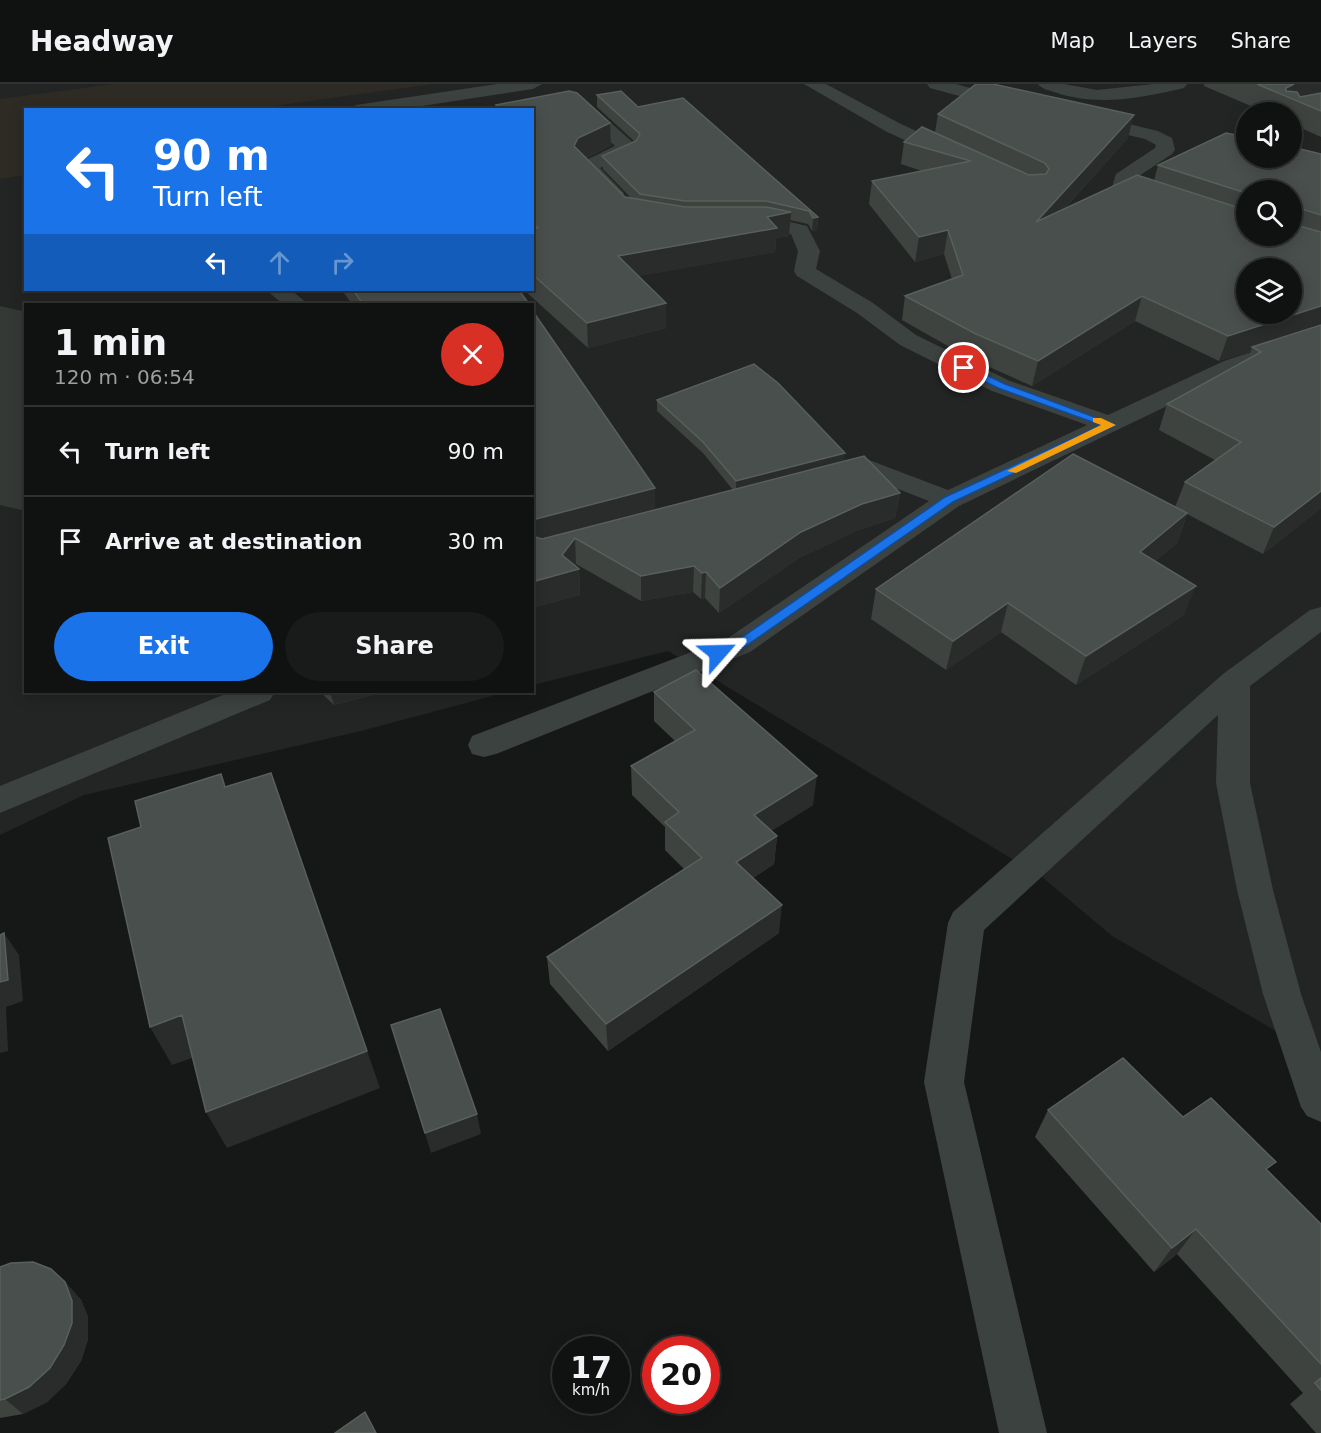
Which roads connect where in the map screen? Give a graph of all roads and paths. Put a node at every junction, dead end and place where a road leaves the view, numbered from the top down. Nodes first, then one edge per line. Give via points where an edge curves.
1 (533, 84) edge
2 (813, 84) edge
3 (936, 84) edge
4 (1047, 84) edge
5 (1178, 84) edge
6 (565, 103) edge
7 (370, 108) edge
8 (1028, 108) edge
9 (1070, 116) edge
10 (968, 162) edge
11 (626, 206) edge
12 (719, 222) edge
13 (1236, 225) edge
14 (278, 291) edge
15 (296, 303) edge
16 (1321, 336) edge
17 (1111, 425) junction
18 (813, 483) edge
19 (949, 500) junction
20 (1321, 617) edge
21 (1234, 682) junction
22 (257, 693) edge
23 (484, 745) dead end
24 (0, 800) edge
25 (1321, 1103) edge
26 (1023, 1433) edge

1 - 7 street
2 - 10 street
3 - 8 street
4 - 5 street via 1088,96 1116,97
6 - 11 street via 585,109 628,147 587,167
9 - 13 street via 1151,135 1165,142 1165,150 1123,178 1122,187
12 - 17 street via 765,222 800,230 809,251 805,272 865,308 908,340 1001,386
14 - 15 street
16 - 17 street via 1232,366
17 - 19 street
18 - 19 street via 869,468
19 - 23 street via 739,645
20 - 21 street
21 - 25 street via 1233,783 1255,890 1282,994
21 - 26 street via 966,922 944,1082
22 - 24 street

